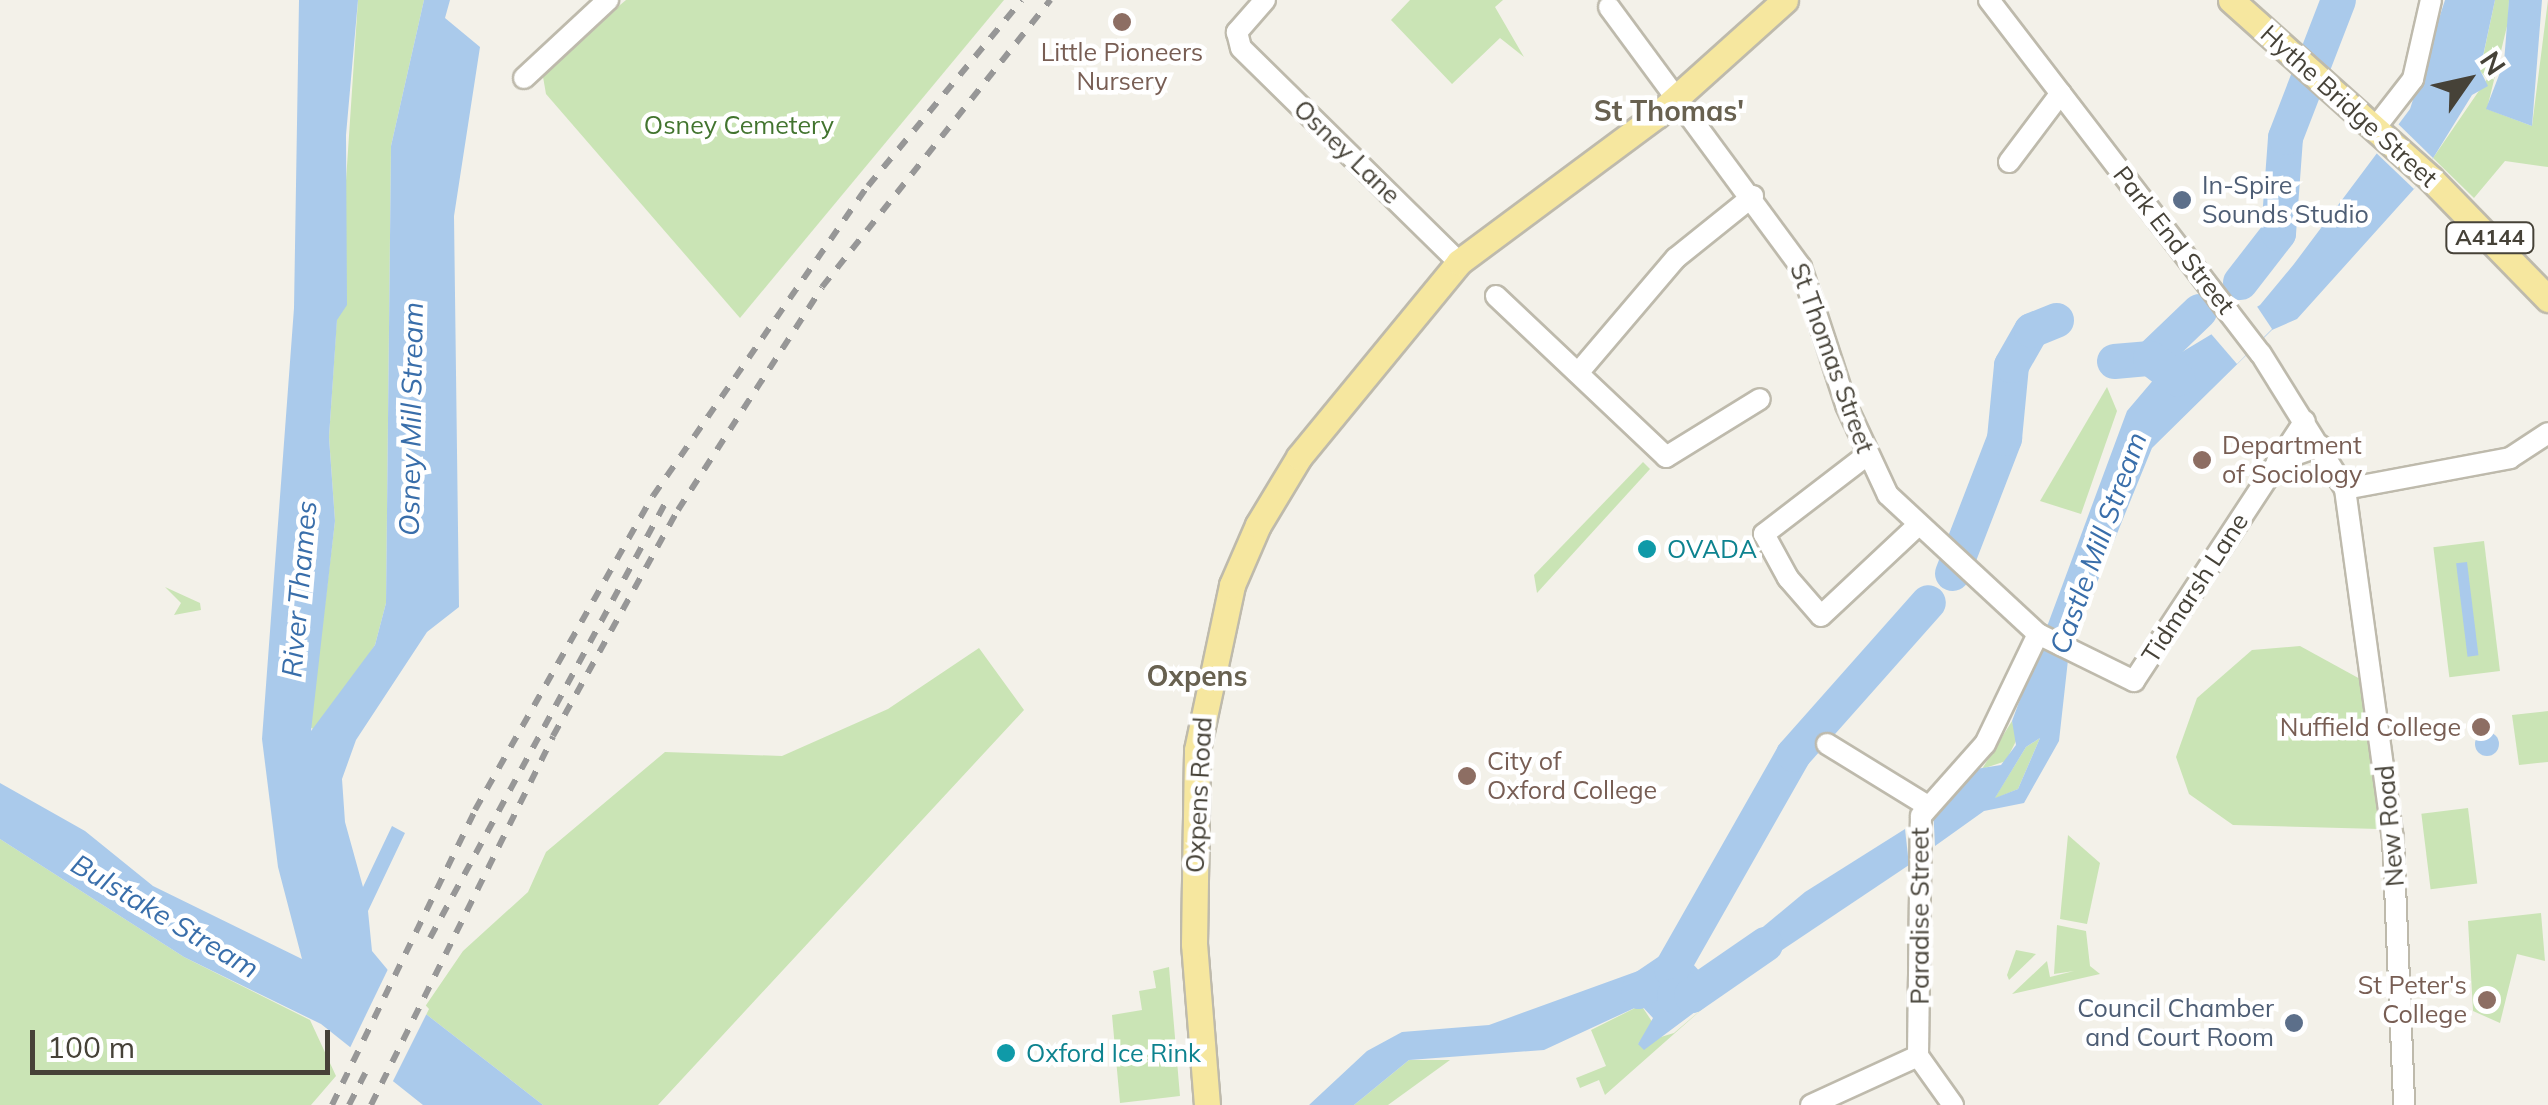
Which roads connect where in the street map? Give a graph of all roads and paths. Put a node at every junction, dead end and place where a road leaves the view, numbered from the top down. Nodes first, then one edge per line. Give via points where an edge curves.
1 (608, 0) edge
2 (1265, 0) edge
3 (1785, 0) edge
4 (1989, 0) edge
5 (2231, 0) edge
6 (2431, 0) edge
7 (1608, 7) dead end
8 (524, 78) dead end
9 (2061, 93) junction
10 (1675, 99) junction
11 (2376, 129) junction
12 (2009, 162) dead end
13 (1753, 196) junction
14 (1459, 262) junction
15 (1496, 296) dead end
16 (2548, 299) edge
17 (1578, 373) junction
18 (1760, 398) dead end
19 (2305, 422) junction
20 (2548, 433) edge
21 (2320, 446) junction
22 (1866, 455) junction
23 (2277, 461) junction
24 (2345, 489) junction
25 (1916, 527) junction
26 (2041, 636) junction
27 (1827, 744) dead end
28 (1923, 811) junction
29 (1918, 1056) junction
30 (1820, 1103) edge
31 (1207, 1105) edge
32 (1953, 1105) edge
33 (2404, 1105) edge

1 - 8 street
2 - 14 street, Osney Lane via 1236,40
3 - 10 main road, Oxpens Road
4 - 9 street, Park End Street
5 - 11 main road, Hythe Bridge Street / A4144
6 - 11 street via 2412,78
7 - 10 street, St Thomas Street
9 - 12 street
9 - 19 street, Park End Street via 2261,354
10 - 13 street, St Thomas Street
10 - 14 main road, Oxpens Road
11 - 16 main road, Hythe Bridge Street / A4144
13 - 17 street via 1676,258
13 - 22 street, St Thomas Street via 1802,266
14 - 31 main road, Oxpens Road via 1300,457 1232,585 1204,698 1194,793
15 - 17 street
17 - 18 street via 1666,457
19 - 21 street, Park End Street
19 - 23 street, Tidmarsh Lane
20 - 24 street via 2510,458
21 - 23 street
21 - 24 street, Park End Street
22 - 25 street, St Thomas Street
22 - 25 street via 1764,534 1788,578 1821,616
23 - 26 street, Tidmarsh Lane via 2134,681
24 - 33 street, New Road via 2393,838
25 - 26 street, St Thomas Street
26 - 28 street, Paradise Street via 1985,744
27 - 28 street
28 - 29 street, Paradise Street
29 - 30 street
29 - 32 street

